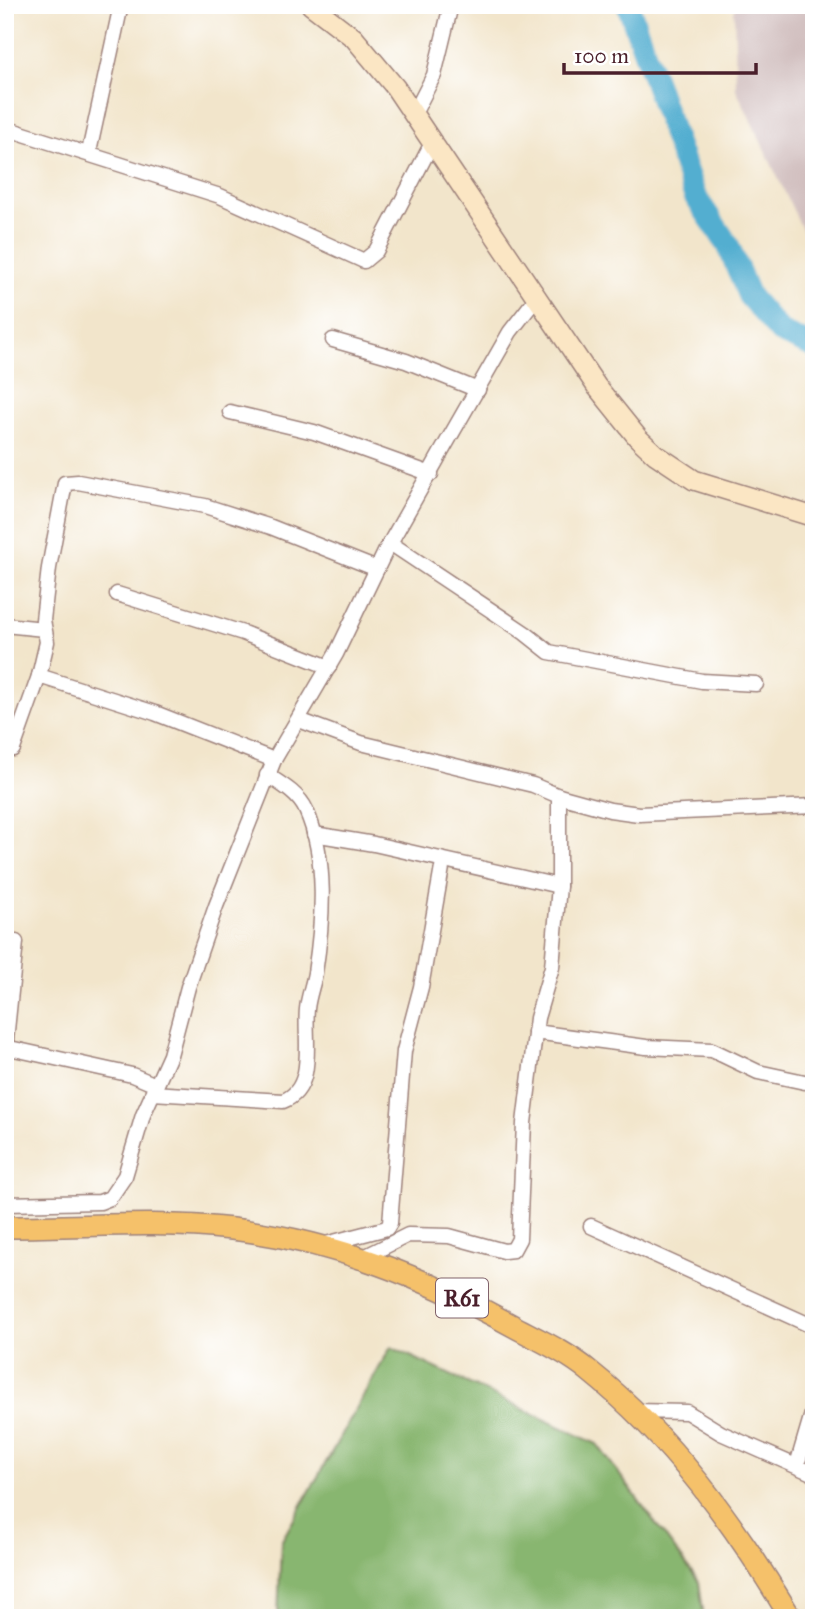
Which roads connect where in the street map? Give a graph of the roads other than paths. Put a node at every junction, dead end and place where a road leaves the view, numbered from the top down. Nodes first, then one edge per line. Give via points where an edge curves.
1 (121, 5) edge
2 (311, 5) edge
3 (451, 5) edge
4 (413, 117) junction
5 (5, 128) edge
6 (431, 145) junction
7 (89, 152) junction
8 (538, 296) junction
9 (333, 340) dead end
10 (478, 390) junction
11 (230, 412) dead end
12 (431, 474) junction
13 (814, 517) edge
14 (390, 543) junction
15 (377, 569) junction
16 (117, 594) dead end
17 (5, 625) edge
18 (44, 629) junction
19 (329, 667) junction
20 (39, 676) junction
21 (756, 684) dead end
22 (299, 720) junction
23 (13, 749) dead end
24 (274, 760) junction
25 (267, 775) junction
26 (559, 796) junction
27 (814, 806) edge
28 (314, 834) junction
29 (443, 862) junction
30 (559, 886) junction
31 (16, 942) dead end
32 (535, 1032) junction
33 (5, 1048) edge
34 (814, 1084) edge
35 (154, 1089) junction
36 (5, 1203) edge
37 (591, 1226) dead end
38 (5, 1227) edge
39 (317, 1246) junction
40 (362, 1258) junction
41 (814, 1327) edge
42 (814, 1407) edge
43 (632, 1411) junction
44 (797, 1465) junction
45 (814, 1474) edge
46 (791, 1618) edge

1 - 7 street
2 - 4 street via 354,38 395,87
3 - 4 street via 433,75
4 - 6 street
5 - 7 street
6 - 7 street via 376,251 365,261 248,206
6 - 8 street
8 - 10 street via 509,332
8 - 13 street via 604,397 654,454 714,488
9 - 10 street via 406,361
10 - 12 street
11 - 12 street via 314,432
12 - 14 street
14 - 15 street
14 - 21 street via 549,652 702,681
15 - 18 street via 205,506 71,481 63,488 51,553
15 - 19 street
16 - 19 street via 262,639
17 - 18 street
18 - 20 street via 47,642
19 - 22 street
20 - 23 street
20 - 24 street via 155,713
22 - 24 street
22 - 26 street via 361,743 533,785
24 - 25 street
25 - 28 street via 299,799
25 - 35 street via 216,906 170,1055
26 - 27 street via 639,814
26 - 30 street
28 - 29 street
28 - 35 street via 320,867 319,939 300,1087 283,1101
29 - 30 street
29 - 39 street via 402,1066 390,1223 387,1228
30 - 32 street via 551,979
31 - 33 street
32 - 34 street via 646,1047 712,1050 758,1072
32 - 40 street via 524,1123 519,1239 513,1250 495,1250 449,1236 408,1235
33 - 35 street via 132,1075
35 - 36 street via 125,1176 110,1198 91,1203
37 - 41 street
38 - 39 main road, R61 via 231,1229
39 - 40 main road, R61
40 - 43 main road, R61 via 453,1294 552,1347 586,1369
42 - 44 street
43 - 44 street via 687,1412 721,1433
43 - 46 main road, R61 via 712,1497 747,1544
44 - 45 street

